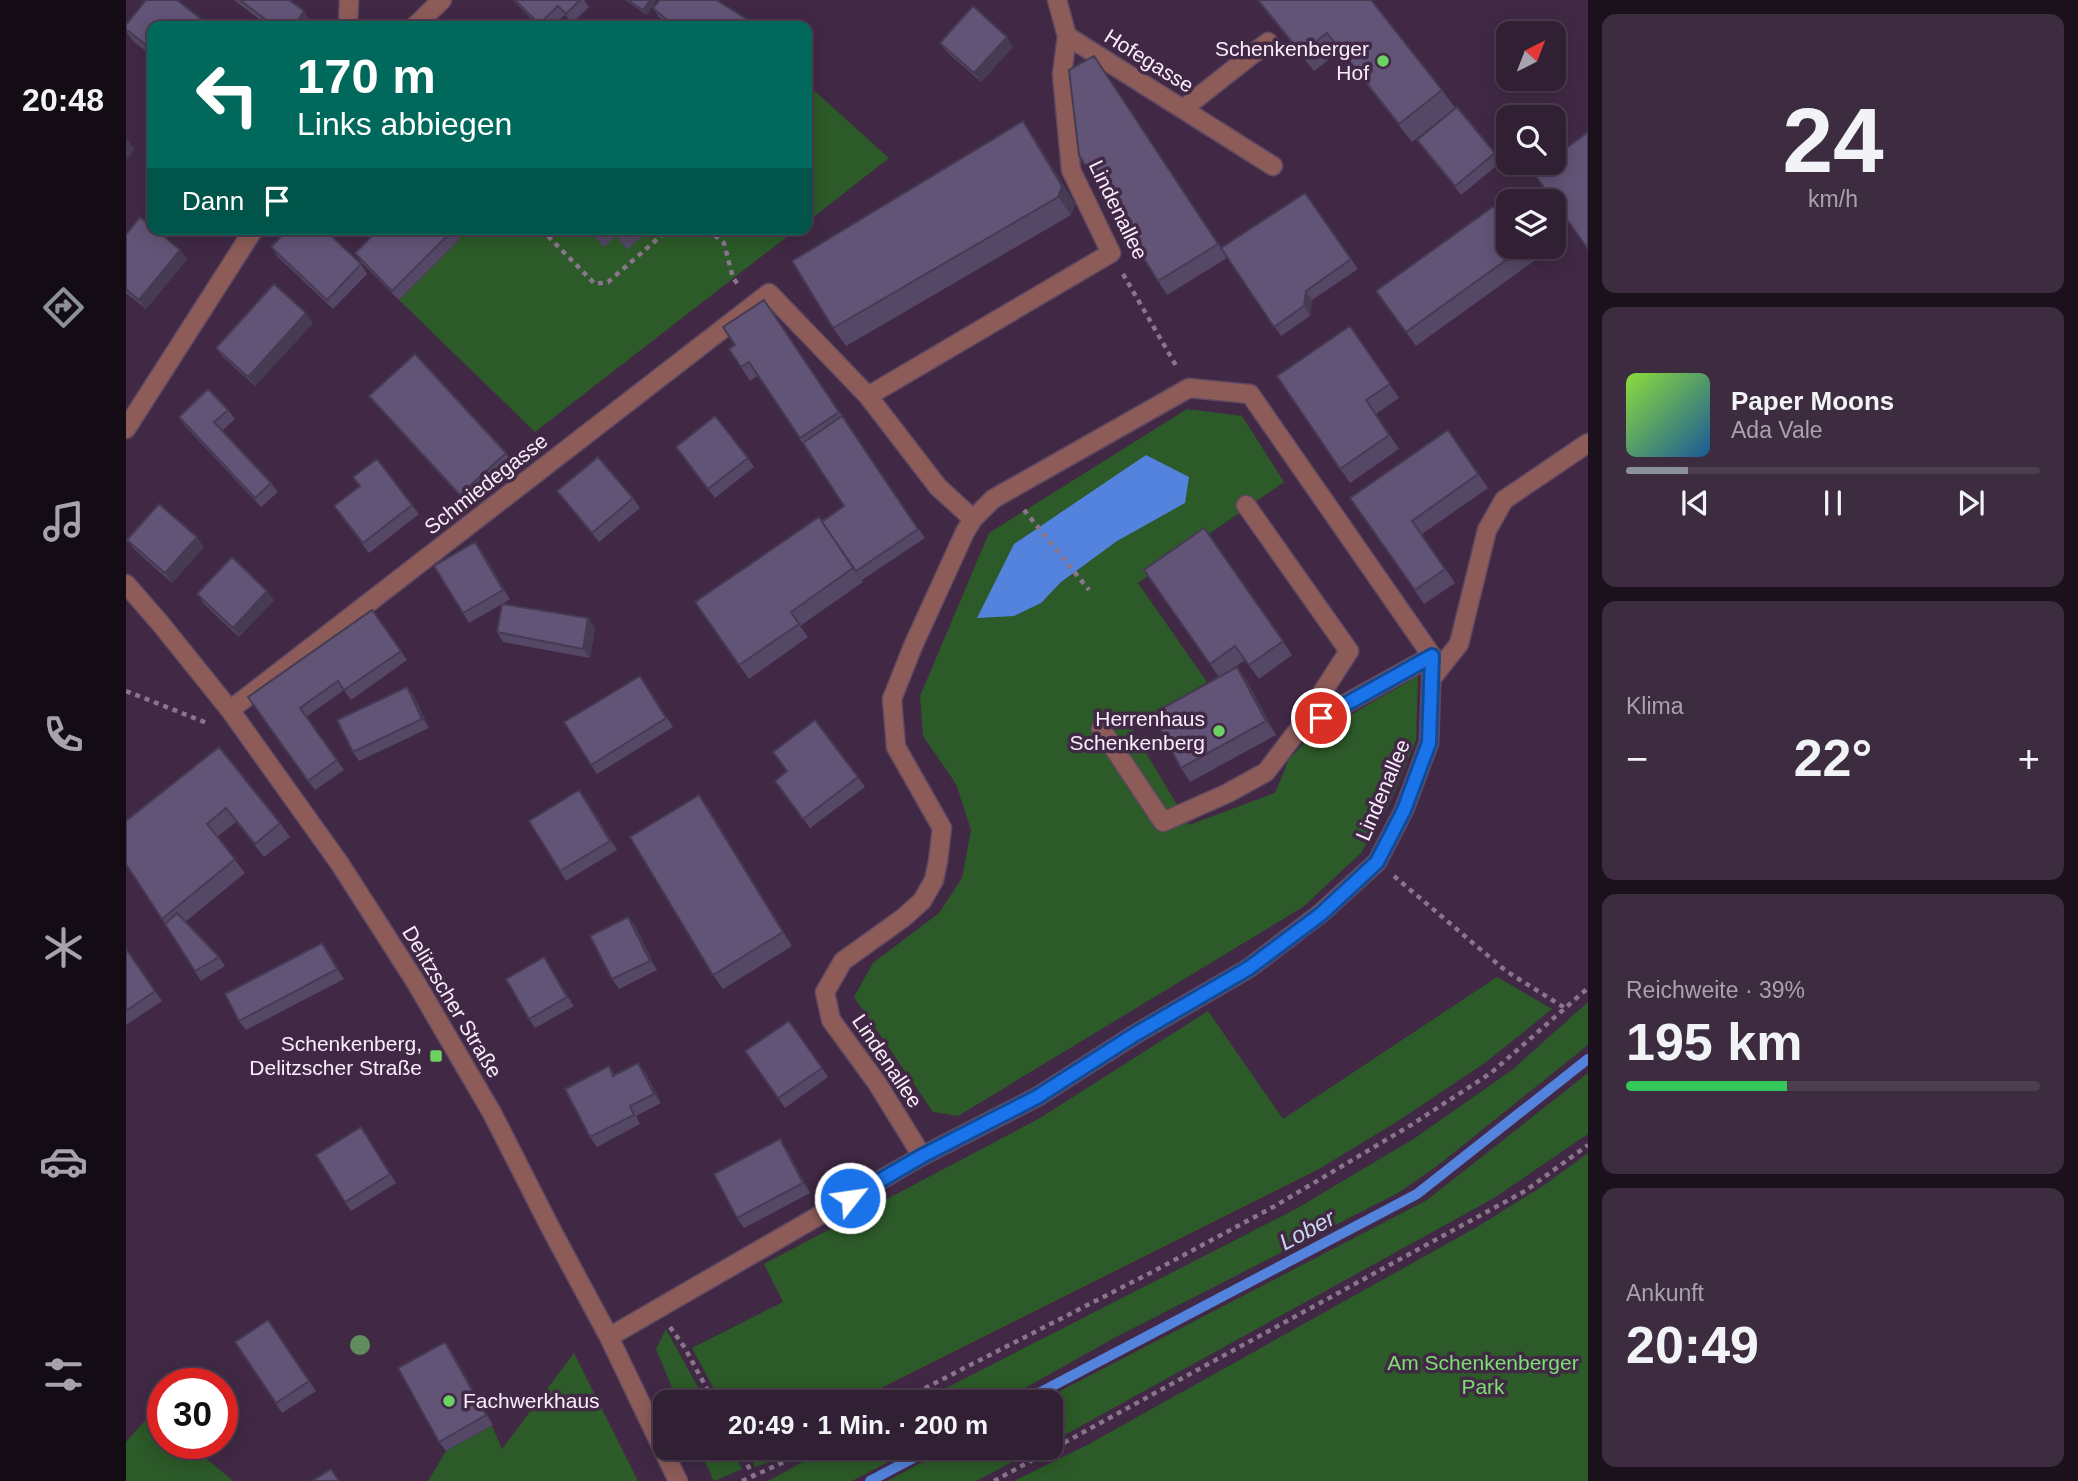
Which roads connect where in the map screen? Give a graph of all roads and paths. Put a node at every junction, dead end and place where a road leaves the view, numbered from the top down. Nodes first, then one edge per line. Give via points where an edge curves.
1 (349, 0) edge
2 (443, 0) edge
3 (1057, 0) edge
4 (348, 21) edge
5 (420, 21) edge
6 (1067, 36) junction
7 (1268, 41) edge
8 (1183, 109) junction
9 (1273, 166) dead end
10 (250, 235) edge
11 (547, 235) edge
12 (662, 235) edge
13 (714, 235) edge
14 (1111, 253) junction
15 (733, 278) dead end
16 (1189, 388) junction
17 (868, 396) junction
18 (126, 429) edge
19 (1588, 443) edge
20 (1246, 506) dead end
21 (1030, 518) dead end
22 (973, 519) junction
23 (126, 584) edge
24 (1089, 590) dead end
25 (1432, 656) junction
26 (1432, 678) junction
27 (126, 691) edge
28 (230, 710) junction
29 (211, 725) dead end
30 (1101, 729) dead end
31 (1298, 730) junction
32 (1377, 862) junction
33 (1588, 988) edge
34 (1564, 1008) junction
35 (1588, 1145) edge
36 (922, 1156) junction
37 (657, 1310) junction
38 (609, 1337) junction
39 (708, 1390) edge
40 (921, 1390) edge
41 (745, 1460) edge
42 (792, 1460) edge
43 (755, 1479) edge
44 (678, 1481) edge
45 (743, 1481) edge
46 (994, 1481) edge

1 - 4 street
2 - 5 street
3 - 6 street
6 - 8 street, Hofegasse
6 - 14 street, Lindenallee via 1062,74 1071,170
7 - 8 street
8 - 9 street, Hofegasse
10 - 18 street
11 - 12 path via 596,284 608,282
13 - 15 path via 724,243
14 - 16 path, Lindenallee
14 - 17 street
16 - 22 street, Lindenallee via 993,499
16 - 25 street via 1250,394
17 - 22 street via 938,487
17 - 28 street, Schmiedegasse via 769,293
19 - 26 street via 1504,500 1487,530 1459,644
20 - 31 street via 1349,651
21 - 24 path
22 - 36 street, Lindenallee via 891,698 897,747 942,828 933,880 922,901 843,961 825,992 831,1020
23 - 28 street, Delitzscher Straße
25 - 26 street, Lindenallee
25 - 31 street
26 - 32 street, Lindenallee via 1429,743 1404,810
27 - 29 path
28 - 38 street, Delitzscher Straße via 340,864 415,981 492,1113
30 - 31 street via 1163,821 1266,772
32 - 34 path via 1506,971
32 - 36 street, Lindenallee via 1321,914 1249,968 1037,1097
33 - 34 path
34 - 40 path via 1492,1073 1309,1186
35 - 46 path via 1525,1191
36 - 37 street, Lindenallee
37 - 38 street, Lindenallee
37 - 39 path
38 - 44 street, Delitzscher Straße
41 - 43 path
42 - 43 path
43 - 45 path

